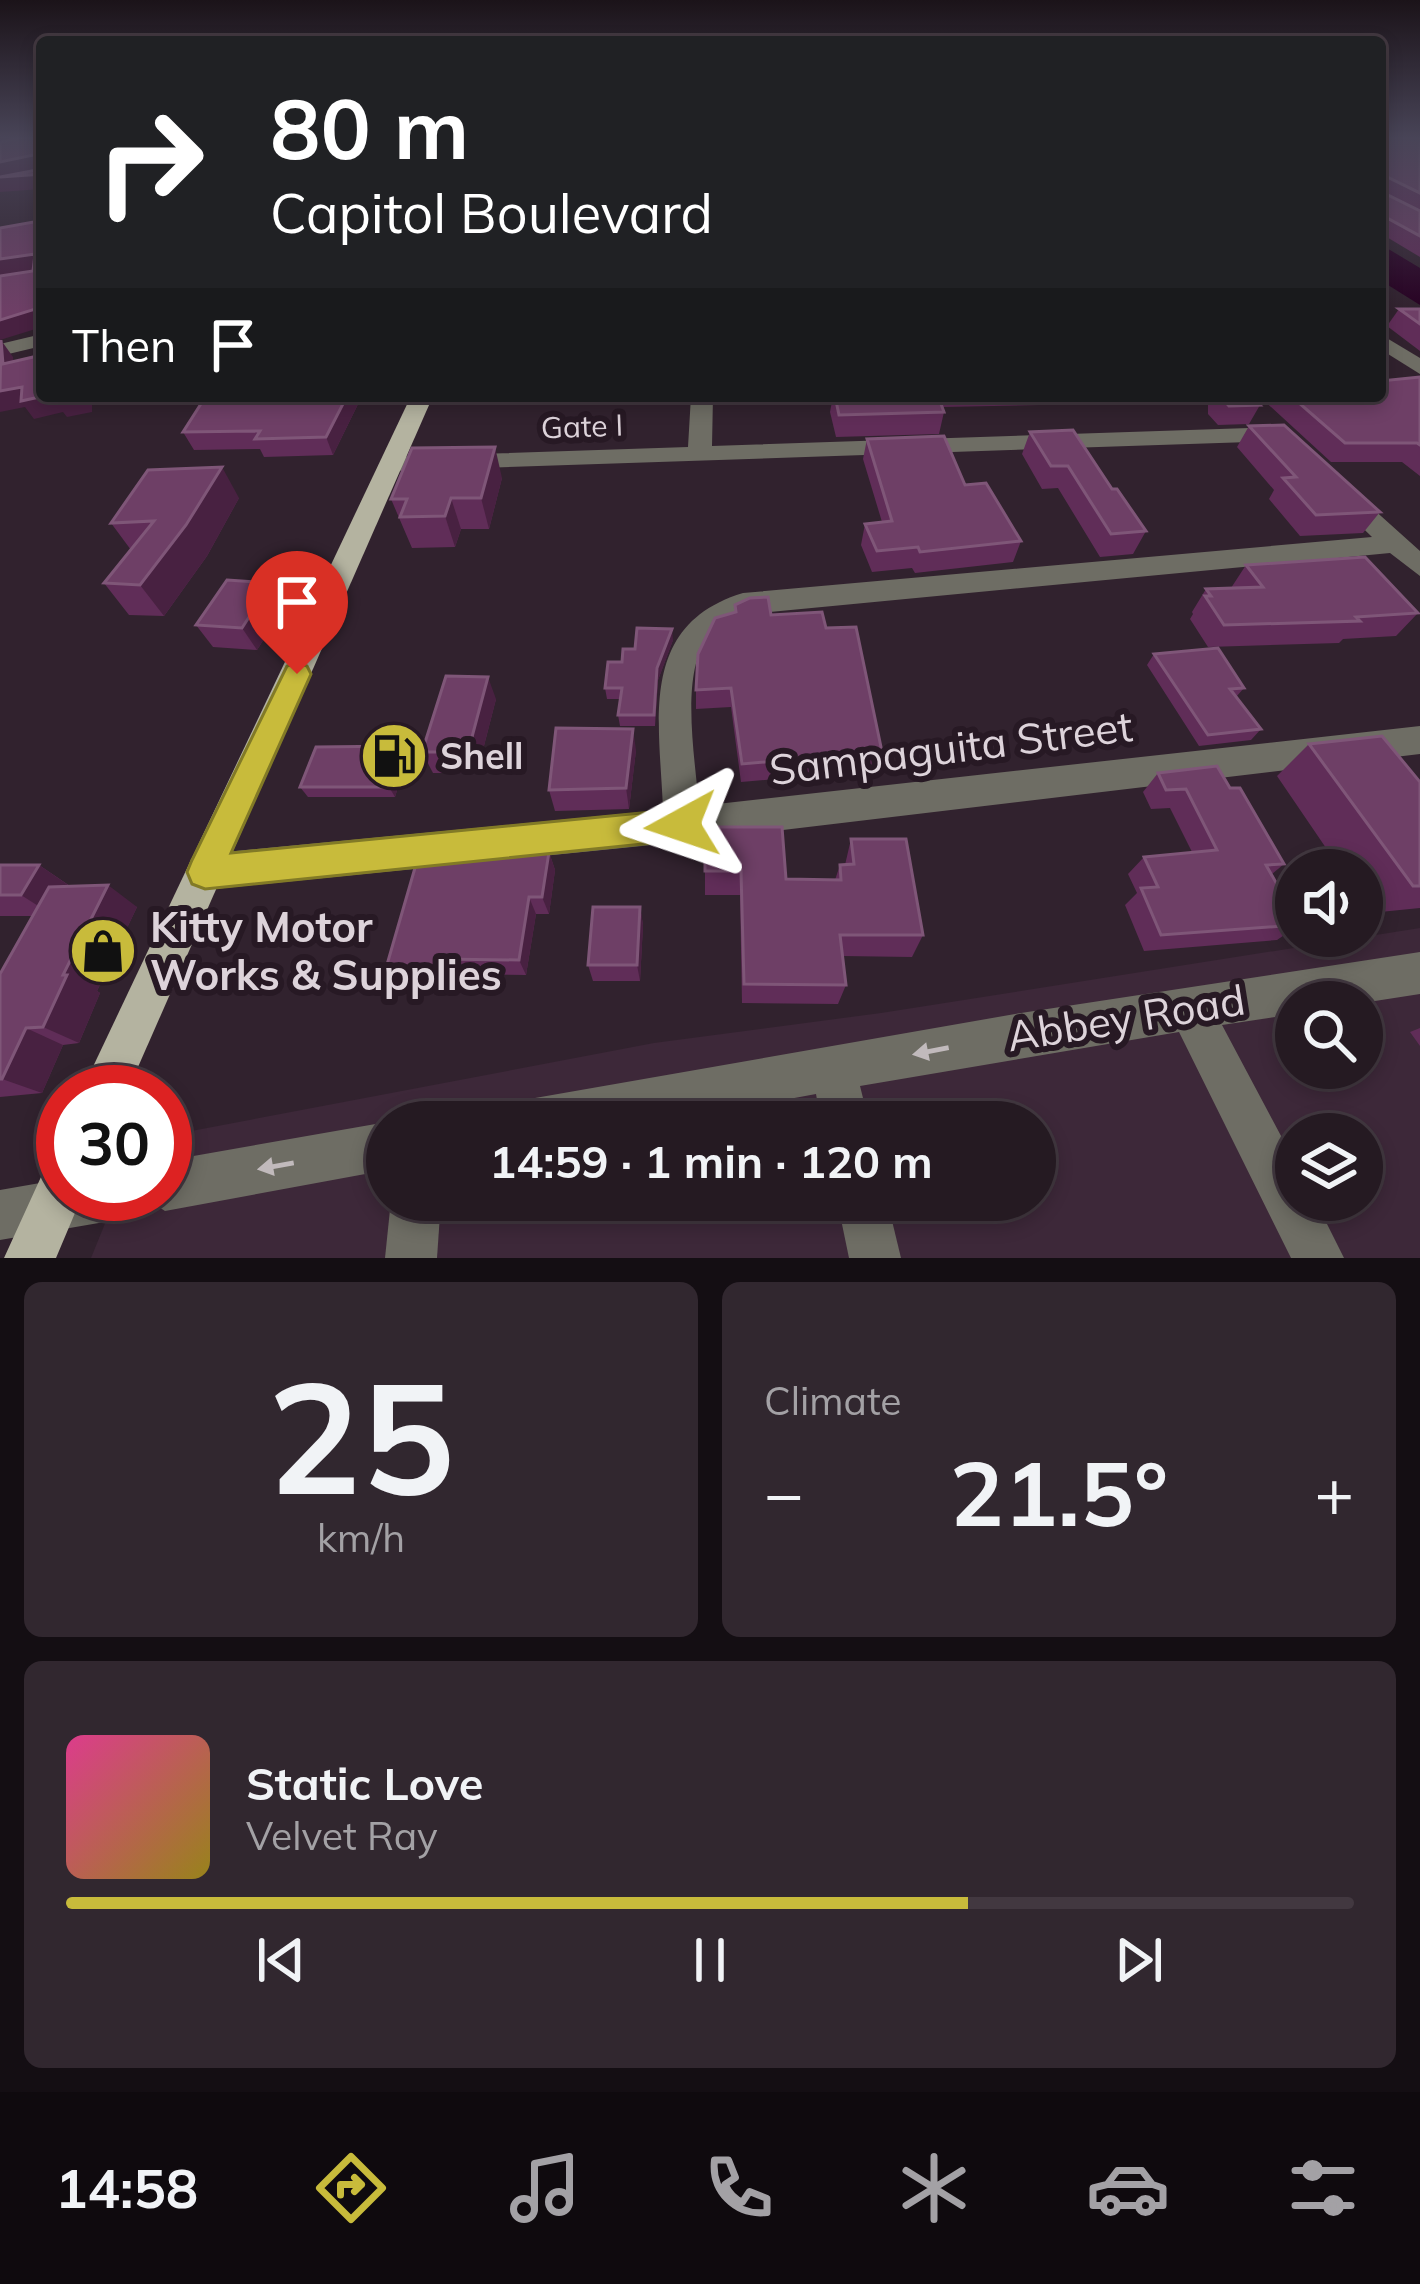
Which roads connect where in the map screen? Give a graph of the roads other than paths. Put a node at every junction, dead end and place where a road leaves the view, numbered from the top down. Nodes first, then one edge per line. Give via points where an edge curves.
1 (36, 341) edge
2 (1386, 344) edge
3 (0, 350) edge
4 (1420, 368) edge
5 (419, 402) edge
6 (702, 402) edge
7 (1252, 409) edge
8 (700, 452) junction
9 (392, 464) junction
10 (1327, 481) edge
11 (1394, 544) junction
12 (1420, 566) edge
13 (1420, 740) edge
14 (682, 825) junction
15 (205, 872) junction
16 (1420, 974) edge
17 (1189, 1007) junction
18 (116, 1065) edge
19 (834, 1070) junction
20 (656, 1101) edge
21 (841, 1101) edge
22 (366, 1150) edge
23 (192, 1181) edge
24 (36, 1203) edge
25 (0, 1215) edge
26 (46, 1221) edge
27 (414, 1221) edge
28 (867, 1221) edge
29 (30, 1258) edge
30 (411, 1258) edge
31 (875, 1258) edge
32 (1318, 1258) edge

1 - 3 street
2 - 4 street
5 - 9 main road
6 - 8 street
7 - 8 street, Gate I via 1286,442
8 - 9 street, Gate I
9 - 15 main road
10 - 11 street
11 - 12 street
11 - 14 street via 743,604 692,636 678,668
13 - 14 street, Sampaguita Street
14 - 15 street, Sampaguita Street
15 - 18 main road
16 - 17 street, Abbey Road
17 -> 19 street, Abbey Road
17 - 32 street
19 - 20 street, Abbey Road
19 - 21 street
22 -> 23 street
24 - 25 street
26 - 29 main road
27 - 30 street
28 - 31 street

